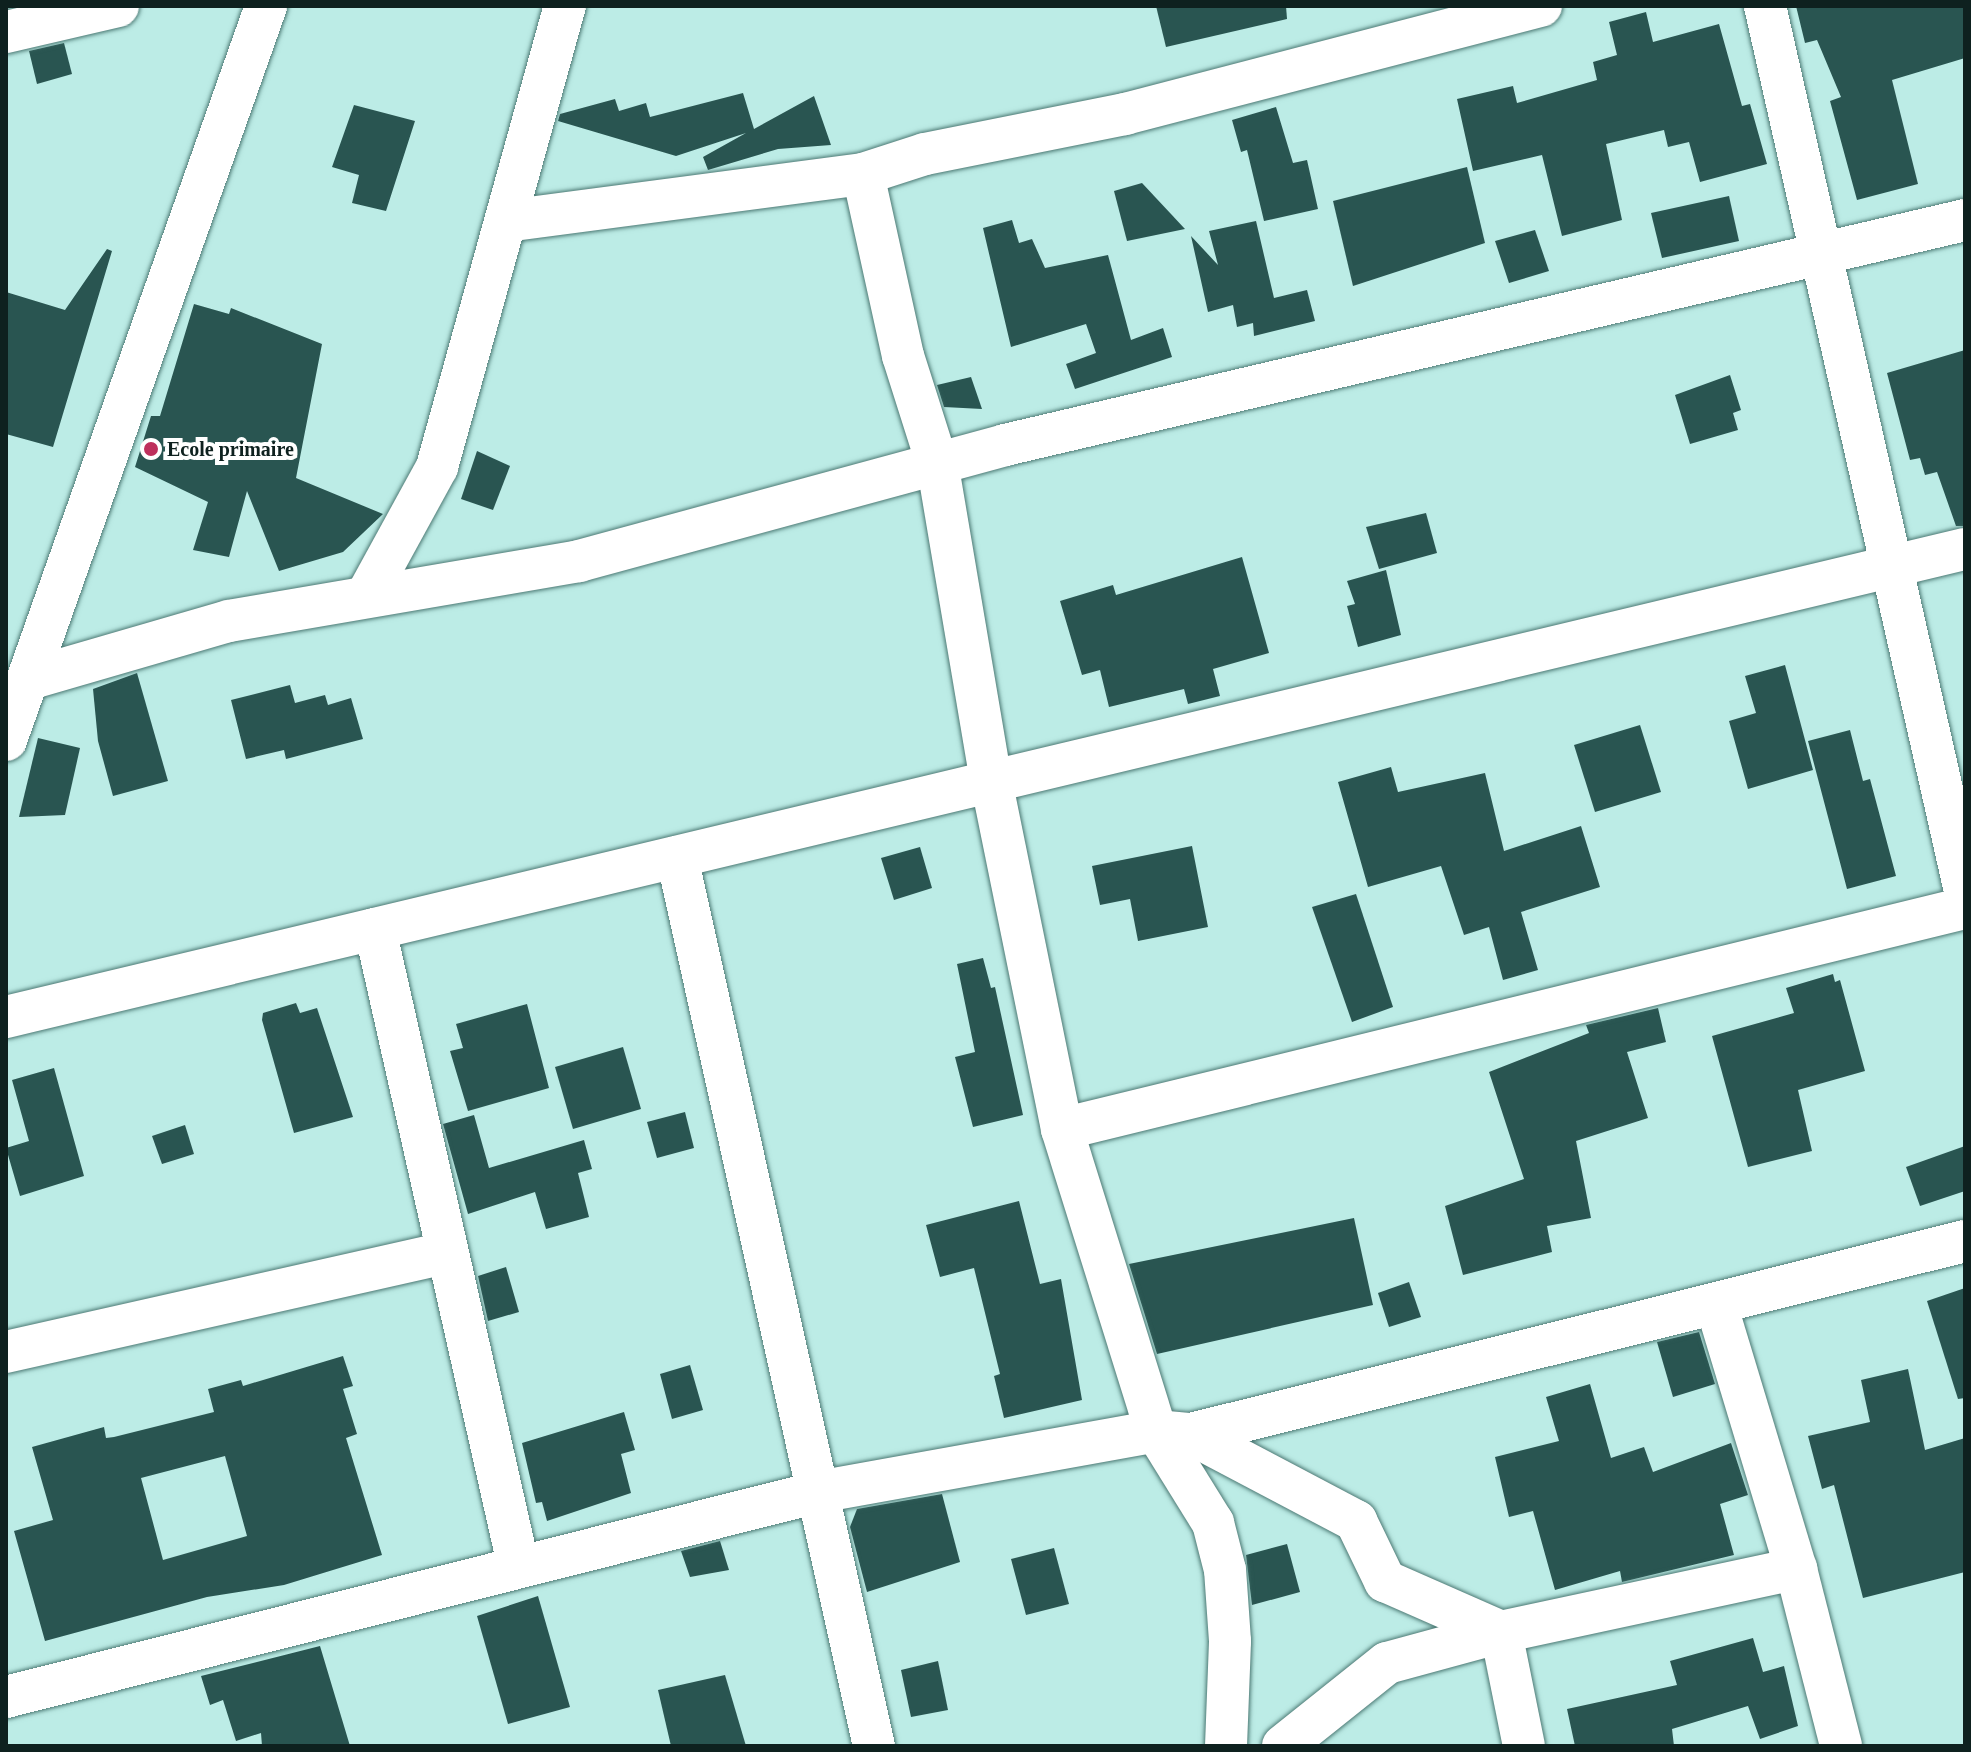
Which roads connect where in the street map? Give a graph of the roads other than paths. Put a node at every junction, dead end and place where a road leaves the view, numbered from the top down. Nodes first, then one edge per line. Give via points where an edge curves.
1 (118, 6) edge
2 (266, 6) edge
3 (565, 6) edge
4 (1541, 6) edge
5 (1765, 6) edge
6 (6, 32) edge
7 (863, 174) junction
8 (1965, 220) edge
9 (506, 221) junction
10 (1821, 253) junction
11 (937, 463) junction
12 (1965, 549) edge
13 (1891, 564) junction
14 (367, 595) junction
15 (29, 679) junction
16 (6, 740) edge
17 (991, 781) junction
18 (677, 857) junction
19 (1965, 891) edge
20 (1965, 908) edge
21 (375, 929) junction
22 (6, 1017) edge
23 (1062, 1129) junction
24 (1965, 1241) edge
25 (447, 1253) junction
26 (1716, 1304) junction
27 (6, 1352) edge
28 (1173, 1433) junction
29 (818, 1492) junction
30 (518, 1564) junction
31 (1796, 1569) junction
32 (1501, 1632) junction
33 (6, 1697) edge
34 (874, 1746) edge
35 (1226, 1746) edge
36 (1283, 1746) edge
37 (1524, 1746) edge
38 (1841, 1746) edge

1 - 6 street
2 - 15 street
3 - 9 street
4 - 7 street via 1125,114 925,154
5 - 10 street
7 - 9 street
7 - 11 street via 903,356
8 - 10 street
9 - 14 street via 437,467
10 - 11 street
10 - 13 street
11 - 14 street via 579,561
11 - 17 street
12 - 13 street
13 - 17 street
13 - 19 street
14 - 15 street via 229,621
15 - 16 street
17 - 18 street
17 - 23 street
18 - 21 street
18 - 29 street
20 - 23 street
21 - 22 street
21 - 25 street
23 - 28 street
24 - 26 street
25 - 27 street
25 - 30 street
26 - 28 street
26 - 31 street
28 - 29 street
28 - 32 street via 1356,1521 1385,1581
28 - 35 street via 1213,1523 1225,1570 1230,1641
29 - 30 street
29 - 34 street
30 - 33 street
31 - 32 street
31 - 38 street
32 - 36 street via 1387,1663
32 - 37 street

